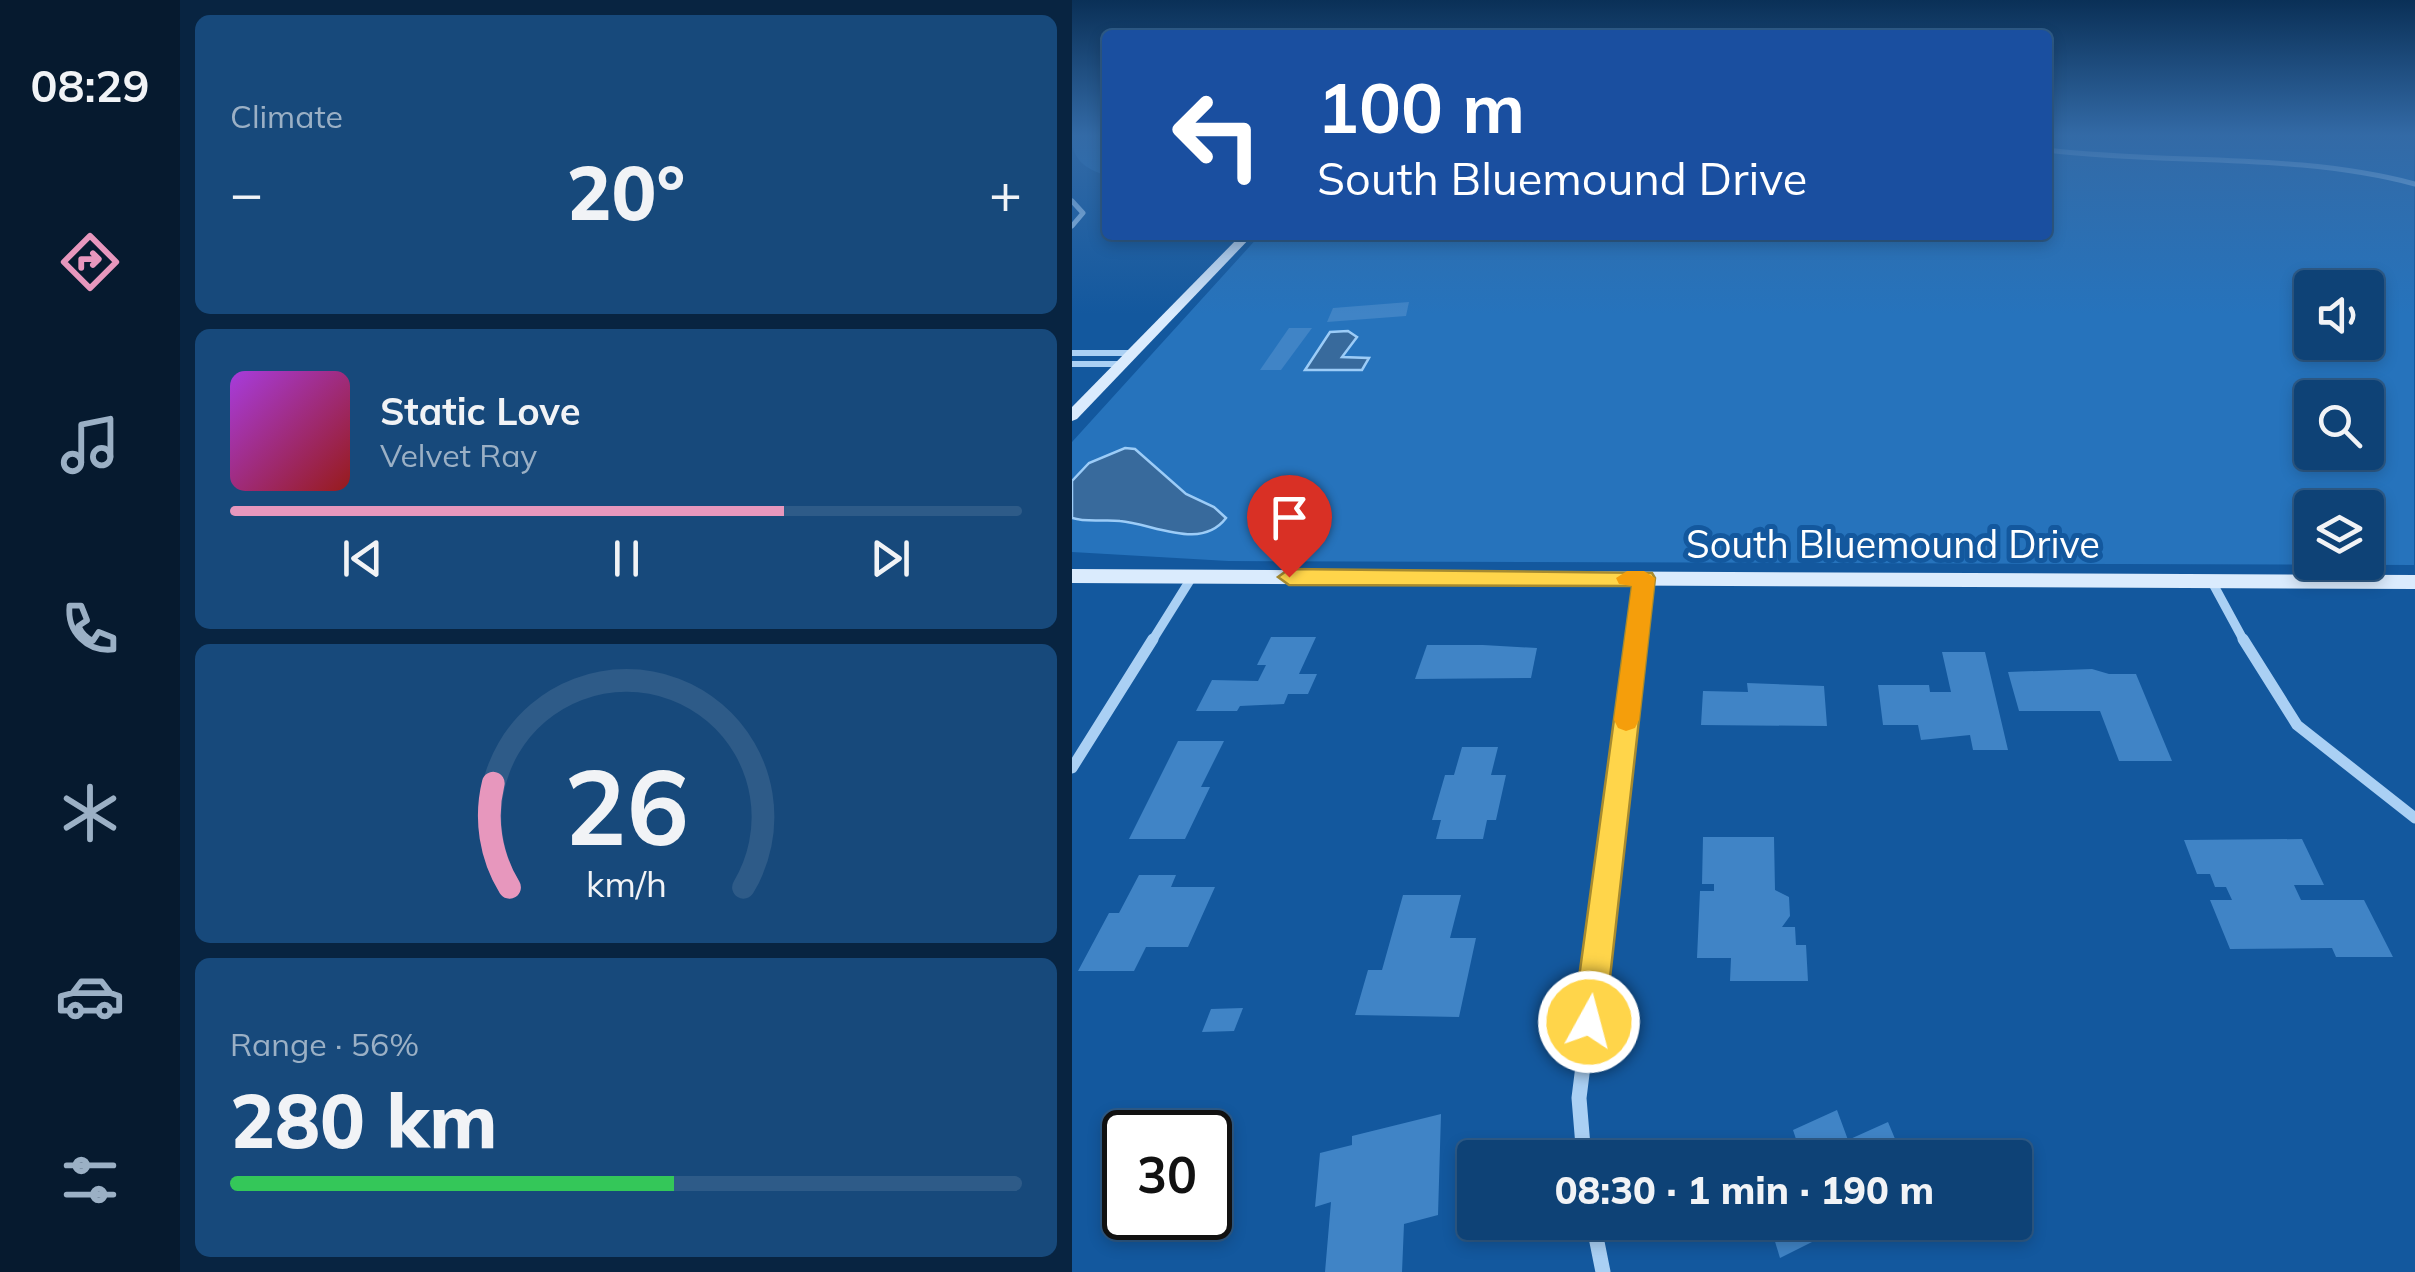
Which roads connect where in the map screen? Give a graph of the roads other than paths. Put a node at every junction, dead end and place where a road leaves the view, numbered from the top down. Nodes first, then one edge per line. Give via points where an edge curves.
1 (1072, 201) edge
2 (1072, 226) edge
3 (1241, 240) edge
4 (1072, 353) edge
5 (1127, 358) junction
6 (1072, 364) edge
7 (1072, 416) edge
8 (1072, 576) edge
9 (1192, 577) junction
10 (1644, 578) junction
11 (2212, 582) junction
12 (2414, 582) edge
13 (1072, 768) edge
14 (2414, 818) edge
15 (1583, 1140) edge
16 (1597, 1240) edge
17 (1603, 1272) edge

1 - 2 street via 1083,213
3 - 5 main road
4 - 5 street
5 - 6 street
5 - 7 main road
8 - 9 main road, South Bluemound Drive
9 - 10 main road, South Bluemound Drive
9 - 13 street
10 - 11 main road, South Bluemound Drive
10 - 15 street via 1580,1098
11 - 12 main road, South Bluemound Drive
11 - 14 street via 2297,724
16 - 17 street

